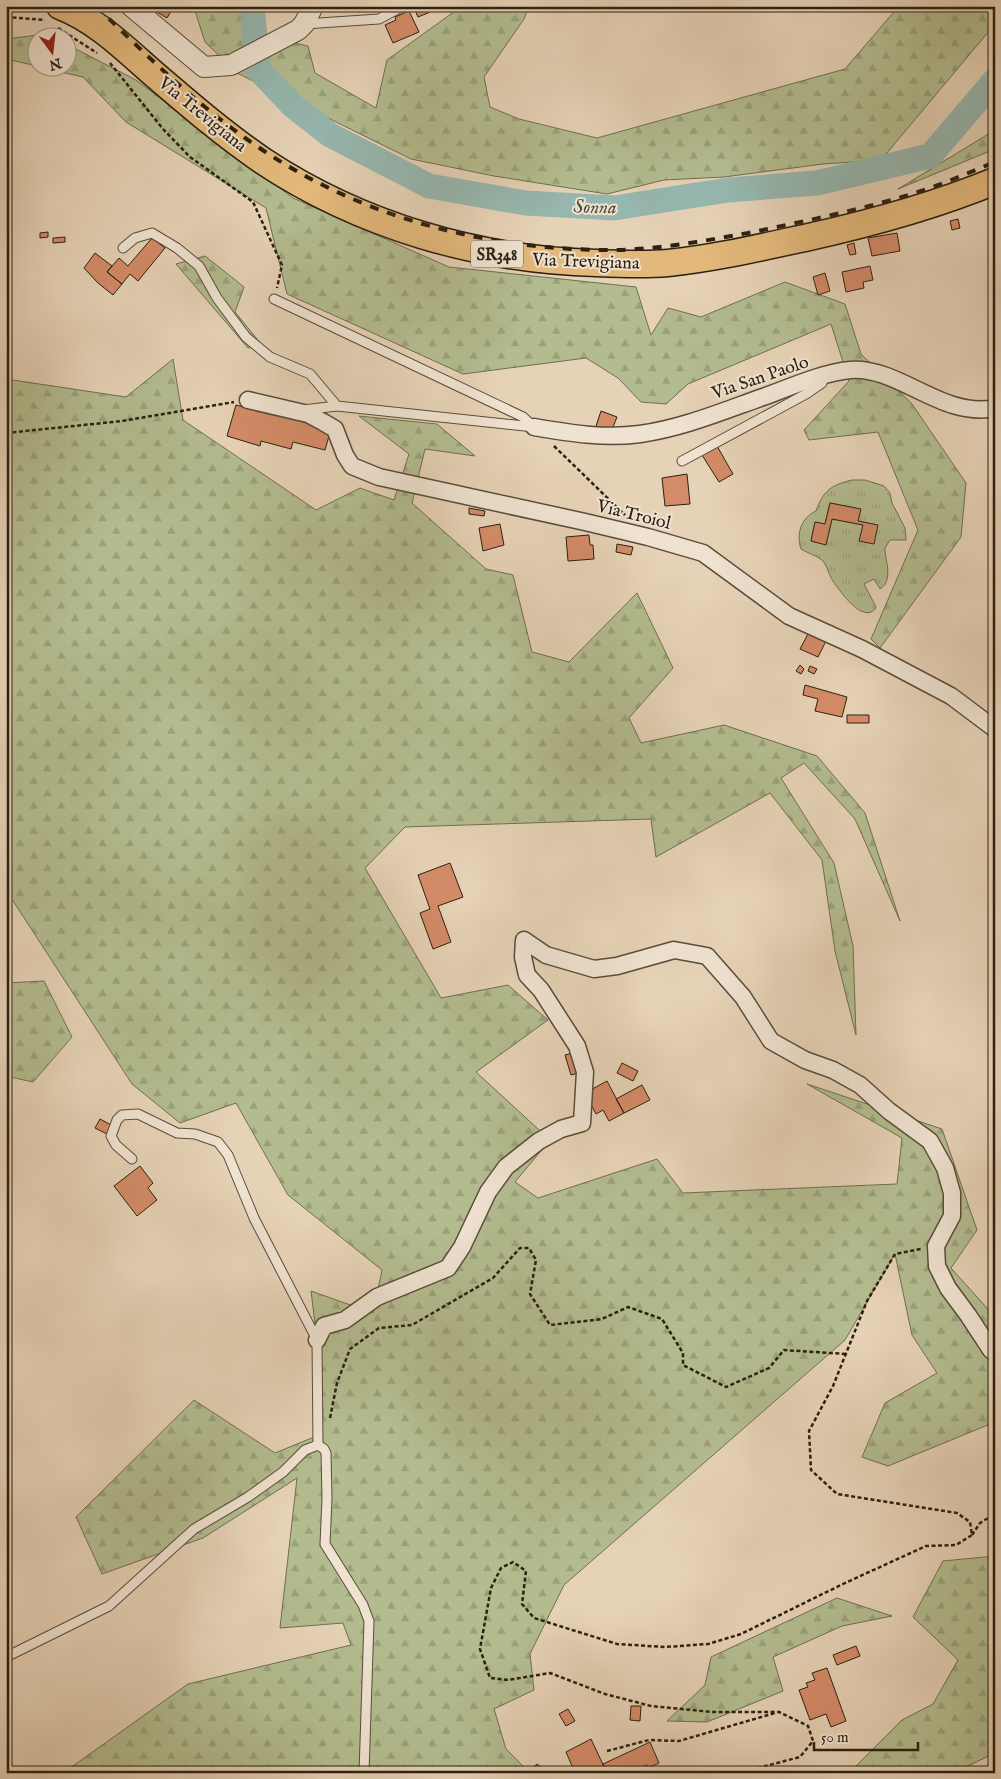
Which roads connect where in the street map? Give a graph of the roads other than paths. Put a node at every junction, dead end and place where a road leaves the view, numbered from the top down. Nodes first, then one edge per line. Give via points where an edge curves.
1 (60, 6) edge
2 (132, 6) edge
3 (403, 6) edge
4 (305, 20) edge
5 (995, 181) edge
6 (123, 248) dead end
7 (274, 299) road end
8 (825, 375) junction
9 (248, 400) road end
10 (337, 406) junction
11 (995, 408) edge
12 (301, 412) junction
13 (534, 427) junction
14 (682, 461) dead end
15 (995, 729) edge
16 (132, 1158) dead end
17 (317, 1340) junction
18 (995, 1353) edge
19 (318, 1445) junction
20 (6, 1658) edge
21 (364, 1773) edge

1 - 5 main road, Via Trevigiana / SR348 via 96,25 200,114 295,181 365,216 494,253 554,262 610,264 666,263 701,258 742,252 885,218
2 - 4 street via 204,67 231,65
3 - 4 lane via 379,19
6 - 10 lane via 135,238 152,233 177,248 198,266 246,337 270,356 310,374
7 - 13 lane via 523,417
8 - 11 street, Via San Paolo via 851,370 869,371 954,406
8 - 13 street, Via San Paolo via 678,426 639,434 595,435
8 - 14 lane via 822,383 806,394
9 - 12 street, Via Troiol
10 - 12 lane
10 - 13 lane
12 - 15 street, Via Troiol via 335,429 352,466 379,477 621,531 703,553 790,616 862,649 950,696
16 - 17 lane via 110,1136 122,1115 138,1114 177,1134 194,1134 218,1142 228,1155 254,1218
17 - 18 street via 324,1326 345,1320 377,1297 448,1268 466,1240 488,1192 506,1167 539,1141 561,1129 582,1123 584,1072 577,1046 541,990 527,975 524,940 546,955 594,968 617,966 674,950 707,956 743,997 771,1041 860,1085 889,1111 930,1140 945,1168 952,1193 952,1216 936,1246 937,1266 948,1288
17 - 19 lane
19 - 20 lane via 305,1450 283,1472 248,1497 194,1529 109,1606
19 - 21 lane via 326,1454 325,1544 363,1605 369,1621

